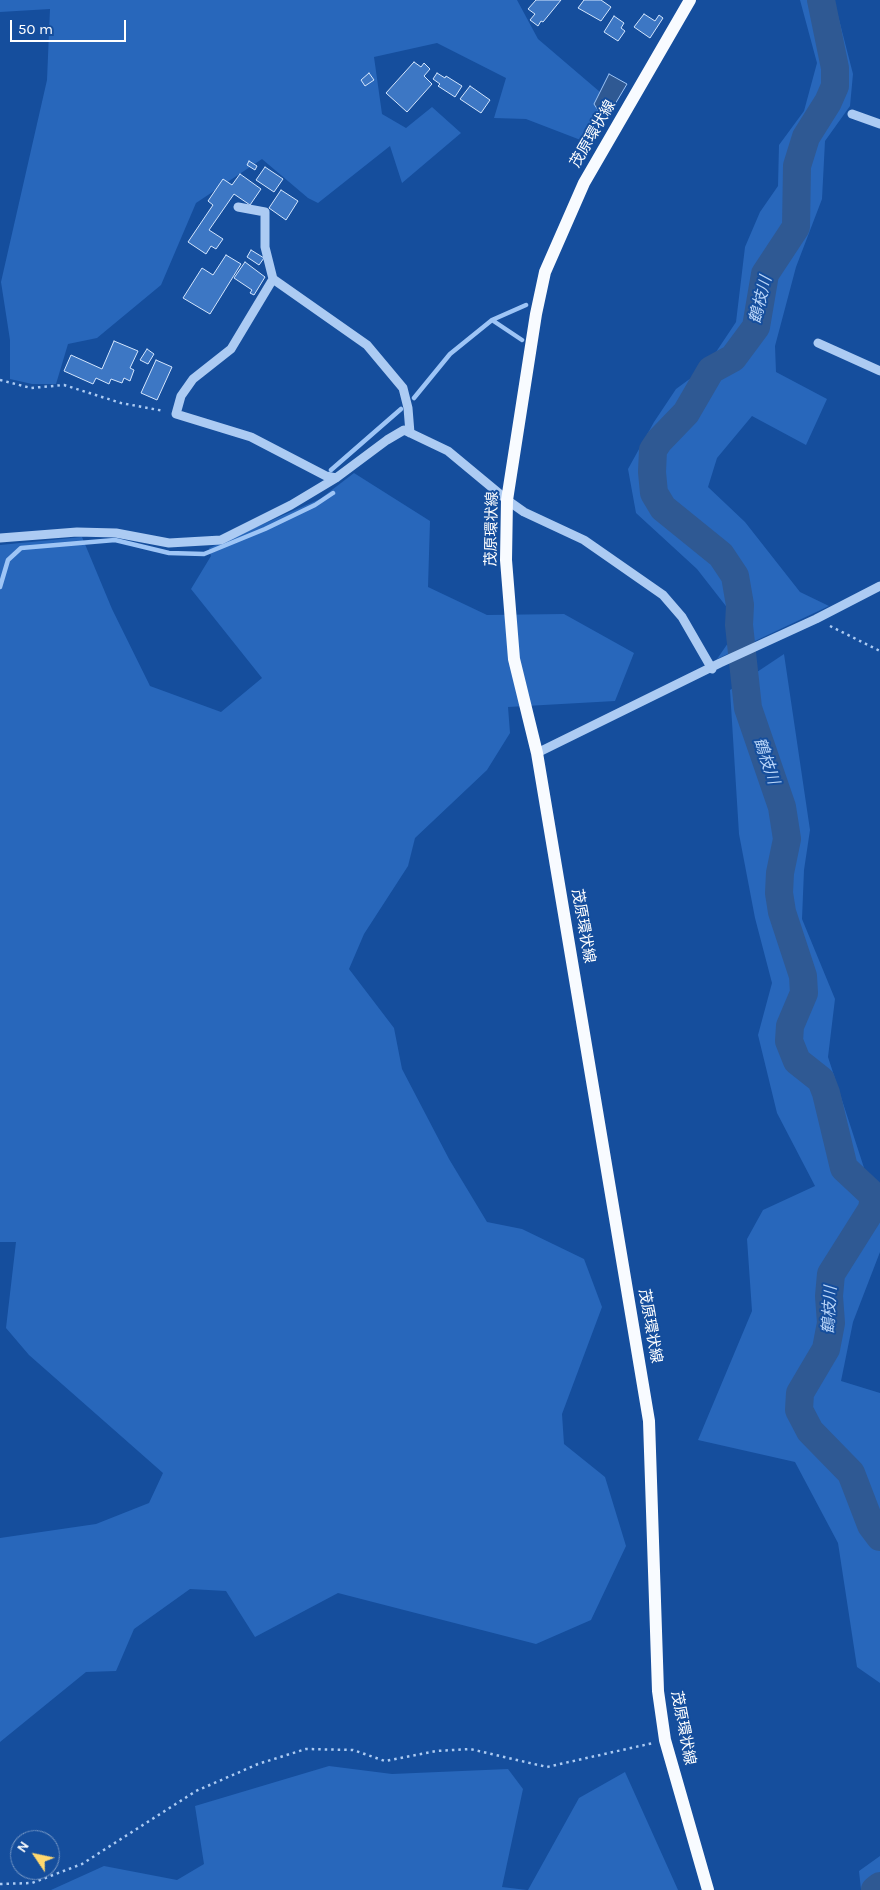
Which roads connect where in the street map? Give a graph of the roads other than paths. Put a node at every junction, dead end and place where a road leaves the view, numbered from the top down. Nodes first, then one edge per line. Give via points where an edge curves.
1 (690, 0) edge
2 (852, 114) dead end
3 (880, 124) edge
4 (238, 207) dead end
5 (273, 279) junction
6 (818, 343) dead end
7 (880, 371) edge
8 (410, 433) junction
9 (336, 478) junction
10 (507, 500) junction
11 (0, 538) edge
12 (880, 586) edge
13 (716, 666) junction
14 (537, 754) junction
15 (708, 1890) edge

1 - 10 main road, 茂原環状線 via 584,183 545,272
2 - 3 street
4 - 5 street via 264,212 265,247
5 - 8 street via 367,345 403,388
5 - 9 street via 230,349 193,379 181,396 176,414 250,437
6 - 7 street
8 - 9 street via 404,430 387,440
8 - 10 street via 448,451
9 - 11 street via 222,540 169,543 116,533 77,532
10 - 13 street via 524,512 584,540 663,595
10 - 14 main road, 茂原環状線 via 506,560 514,659
12 - 13 street
13 - 14 street
14 - 15 main road, 茂原環状線 via 649,1421 658,1691 665,1740

